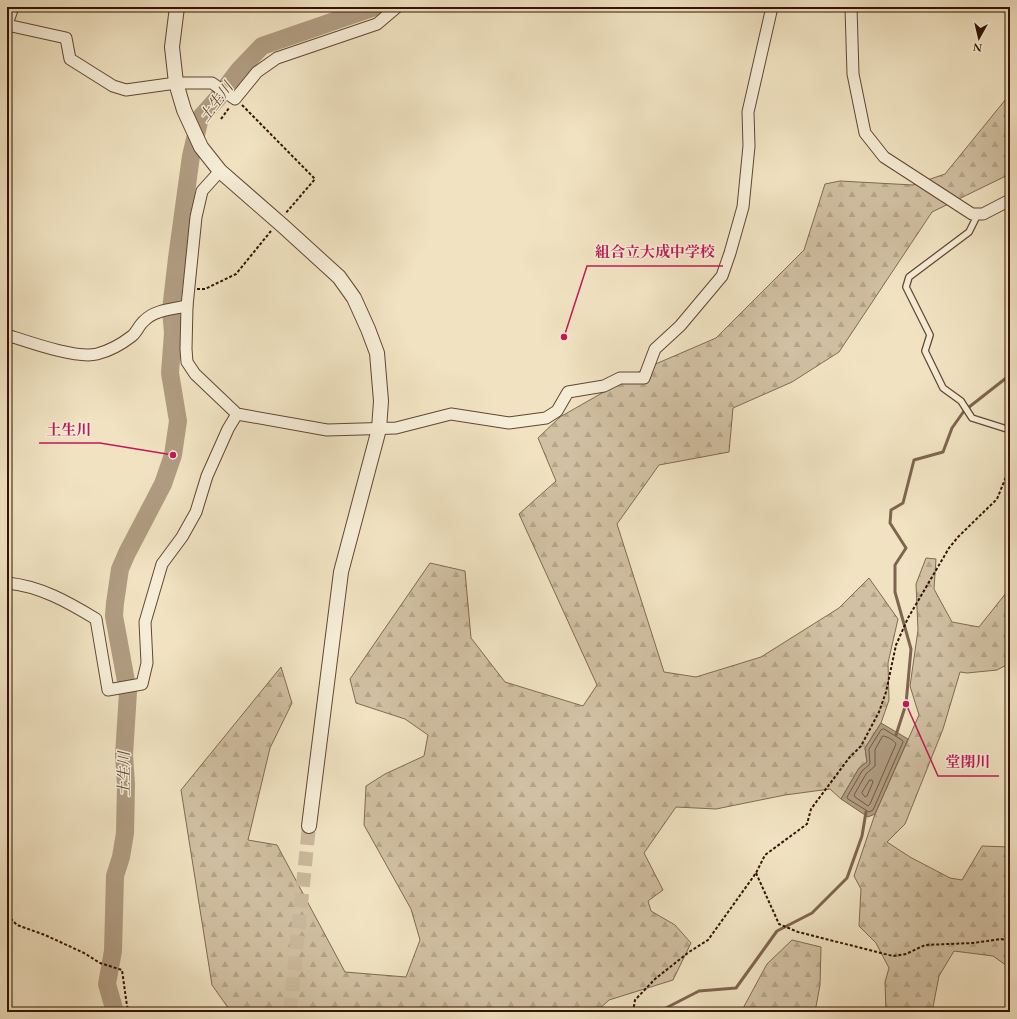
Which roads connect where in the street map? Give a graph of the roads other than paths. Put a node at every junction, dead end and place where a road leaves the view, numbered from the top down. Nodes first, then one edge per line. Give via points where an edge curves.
1 (13, 7) edge
2 (177, 7) edge
3 (397, 7) edge
4 (772, 7) edge
5 (851, 7) edge
6 (7, 24) edge
7 (176, 83) junction
8 (220, 171) junction
9 (1010, 200) edge
10 (978, 214) junction
11 (187, 306) junction
12 (7, 335) edge
13 (237, 414) junction
14 (379, 429) junction
15 (1010, 430) edge
16 (7, 583) edge
17 (309, 826) tunnel mouth

1 - 6 street
2 - 7 street via 172,47
3 - 7 street via 377,24 277,58 257,72 236,99 212,83
4 - 14 street via 748,112 743,207 726,265 722,276 701,303 655,349 644,378 620,378 604,386 568,392 557,411 546,418 509,423 451,414 396,428
5 - 10 street via 853,74 865,133 884,157 972,214
6 - 7 street via 66,38 70,59 113,86 126,90
7 - 8 street via 184,110 201,147
8 - 11 street via 202,192 196,217
8 - 14 street via 339,277 354,298 376,353 381,401
9 - 10 street via 983,214
10 - 15 lane via 969,232 909,277 906,287 930,335 925,351 943,388 961,401 972,418
11 - 12 street via 162,311 144,320 133,335 96,354 83,355 50,348
11 - 13 street via 187,362 195,374
13 - 14 street via 327,430
13 - 16 street via 207,476 196,512 162,564 145,622 147,663 142,684 108,690 96,618 60,598 20,584
14 - 17 street via 341,572

